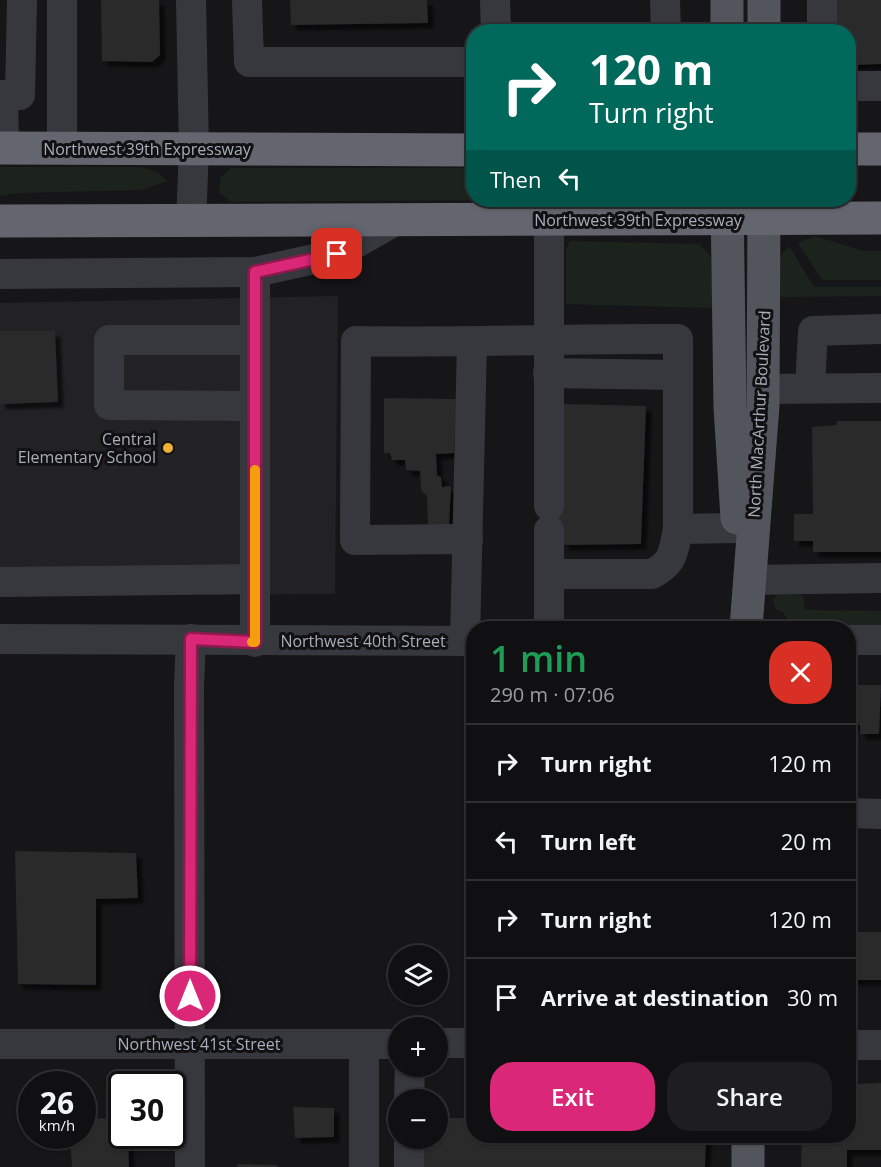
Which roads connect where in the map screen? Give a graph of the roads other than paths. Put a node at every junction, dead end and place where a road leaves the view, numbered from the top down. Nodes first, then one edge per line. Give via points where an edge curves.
1 (22, 0) edge
2 (62, 0) edge
3 (191, 0) edge
4 (247, 0) edge
5 (495, 0) edge
6 (665, 0) edge
7 (727, 0) edge
8 (764, 0) edge
9 (822, 0) edge
10 (496, 24) edge
11 (666, 24) edge
12 (727, 24) edge
13 (764, 24) edge
14 (822, 24) edge
15 (466, 62) edge
16 (856, 86) edge
17 (881, 86) edge
18 (7, 95) edge
19 (61, 95) junction
20 (2, 148) edge
21 (62, 148) junction
22 (856, 149) edge
23 (881, 149) edge
24 (194, 150) junction
25 (466, 150) edge
26 (727, 209) edge
27 (764, 209) edge
28 (881, 218) edge
29 (549, 220) junction
30 (0, 221) edge
31 (191, 221) junction
32 (395, 221) junction
33 (255, 272) junction
34 (0, 274) edge
35 (881, 329) edge
36 (549, 338) junction
37 (255, 340) junction
38 (472, 343) junction
39 (548, 373) junction
40 (678, 375) junction
41 (810, 388) junction
42 (881, 388) edge
43 (762, 389) junction
44 (255, 406) junction
45 (737, 528) junction
46 (678, 529) junction
47 (468, 539) junction
48 (550, 574) junction
49 (881, 578) edge
50 (255, 579) junction
51 (749, 580) junction
52 (0, 582) edge
53 (469, 621) edge
54 (549, 621) edge
55 (744, 621) edge
56 (746, 621) edge
57 (0, 639) edge
58 (191, 639) junction
59 (856, 640) edge
60 (881, 640) edge
61 (466, 641) edge
62 (255, 642) junction
63 (856, 813) edge
64 (881, 814) edge
65 (448, 1043) edge
66 (466, 1043) edge
67 (0, 1044) edge
68 (190, 1044) junction
69 (364, 1044) junction
70 (388, 1044) edge
71 (856, 1045) edge
72 (881, 1045) edge
73 (748, 1143) edge
74 (190, 1167) edge
75 (364, 1167) edge
76 (748, 1167) edge

1 - 18 street
2 - 19 street
3 - 24 street
4 - 15 street via 249,62
5 - 10 street
6 - 11 street
7 - 12 main road
8 - 13 main road
9 - 14 street
16 - 17 street
18 - 19 street
18 - 20 street
19 - 21 street
20 - 21 highway, Northwest 39th Expressway
21 - 24 highway, Northwest 39th Expressway
22 - 23 highway
24 - 25 highway, Northwest 39th Expressway
24 - 31 street
26 - 27 highway, Northwest 39th Expressway
26 - 29 highway, Northwest 39th Expressway
26 - 45 main road, North MacArthur Boulevard via 730,407
27 - 28 highway, Northwest 39th Expressway
27 - 43 main road, North MacArthur Boulevard
29 - 32 highway, Northwest 39th Expressway
29 - 36 street
30 - 31 highway, Northwest 39th Expressway
31 - 32 highway, Northwest 39th Expressway
32 - 33 street, Northwest 39th Expressway via 337,254
33 - 34 street, Northwest 39th Expressway
33 - 37 street
35 - 41 street via 813,331
36 - 38 street
36 - 39 street
36 - 40 street via 678,339
37 - 44 street
37 - 44 street via 108,340 108,405
38 - 47 street
38 - 47 street via 356,341 355,540
39 - 40 street
39 - 48 street
40 - 46 street
41 - 42 street
41 - 43 street
43 - 51 main road, North MacArthur Boulevard
44 - 50 street
45 - 46 street
45 - 55 main road, North MacArthur Boulevard
46 - 48 street via 673,556 666,566 652,574
47 - 53 street
48 - 54 street
49 - 51 street
50 - 52 street
50 - 62 street
51 - 56 main road, North MacArthur Boulevard
57 - 58 street, Northwest 40th Street
58 - 62 street, Northwest 40th Street
58 - 68 street
59 - 60 street
61 - 62 street, Northwest 40th Street
63 - 64 street
65 - 66 street
67 - 68 street, Northwest 41st Street
68 - 69 street, Northwest 41st Street
68 - 74 street
69 - 70 street, Northwest 41st Street
69 - 75 street
71 - 72 street
73 - 76 main road

